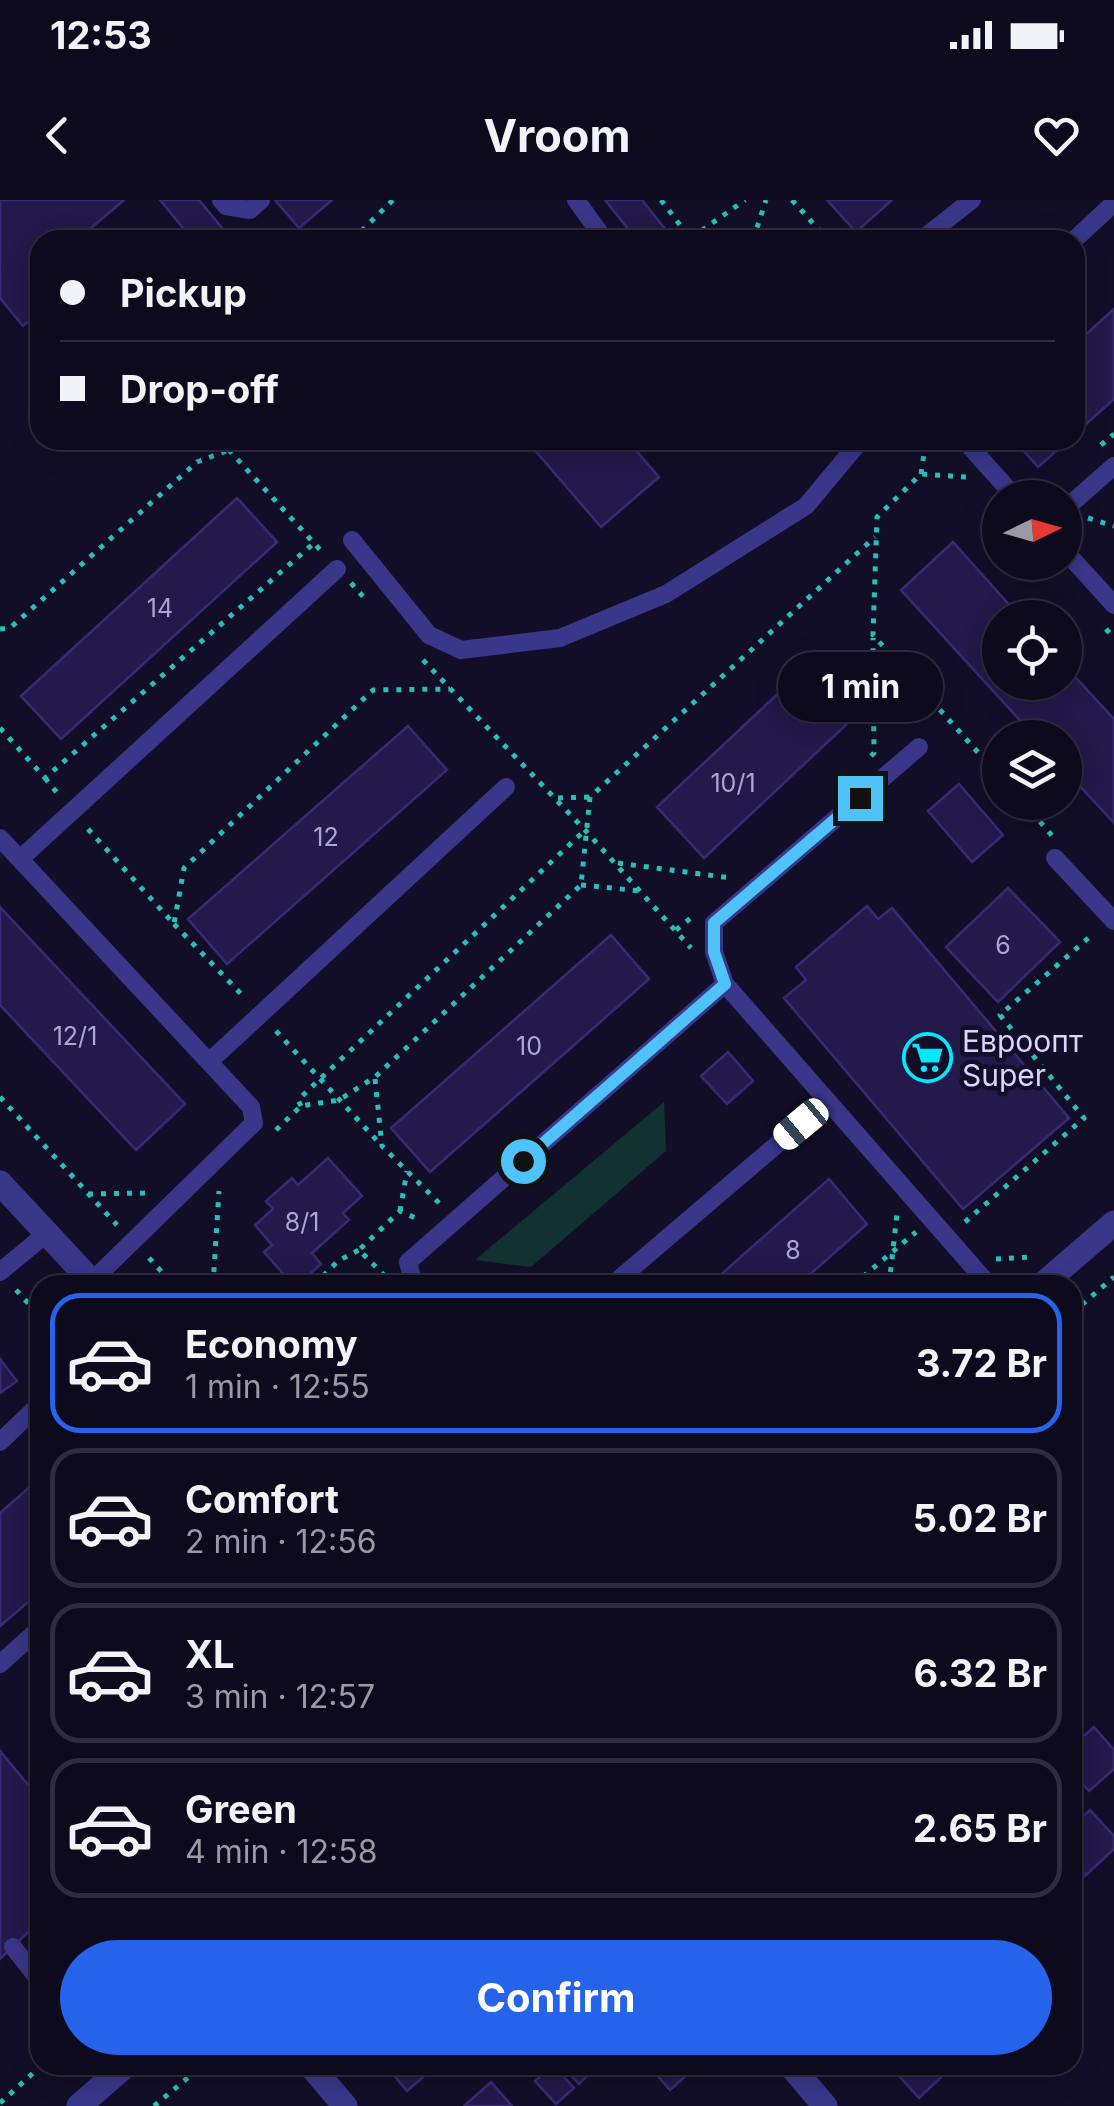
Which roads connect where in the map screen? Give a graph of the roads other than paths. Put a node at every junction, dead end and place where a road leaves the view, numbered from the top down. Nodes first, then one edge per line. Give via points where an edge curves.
1 (221, 200) edge
2 (261, 200) edge
3 (576, 200) edge
4 (972, 200) edge
5 (1114, 204) edge
6 (598, 230) edge
7 (934, 230) edge
8 (1085, 230) edge
9 (852, 450) edge
10 (973, 450) edge
11 (1114, 466) edge
12 (1000, 480) edge
13 (1082, 494) edge
14 (352, 540) dead end
15 (337, 569) road end
16 (1082, 570) edge
17 (1114, 605) edge
18 (919, 747) dead end
19 (506, 787) dead end
20 (0, 838) edge
21 (20, 858) junction
22 (1055, 858) dead end
23 (1112, 919) edge
24 (725, 984) junction
25 (210, 1061) junction
26 (828, 1101) junction
27 (0, 1183) edge
28 (1114, 1223) edge
29 (48, 1233) junction
30 (0, 1272) edge
31 (87, 1275) edge
32 (101, 1275) edge
33 (411, 1275) edge
34 (624, 1275) edge
35 (980, 1275) edge
36 (1054, 1275) edge
37 (30, 1414) edge
38 (0, 1442) edge
39 (30, 1637) edge
40 (0, 1664) edge
41 (13, 1947) dead end
42 (30, 1968) edge
43 (111, 2075) edge
44 (319, 2075) edge
45 (799, 2075) edge
46 (79, 2106) edge
47 (345, 2106) edge
48 (826, 2106) edge

1 - 2 lane via 250,210
3 - 6 lane
4 - 7 lane
5 - 8 lane
9 - 14 lane via 806,506 666,594 560,638 462,650 430,635
10 - 12 lane
11 - 13 lane
15 - 21 lane
16 - 17 lane
18 - 24 lane via 714,923 714,952
19 - 25 lane
20 - 21 lane
21 - 25 lane
22 - 23 lane
24 - 26 lane
24 - 33 lane via 408,1262
25 - 32 lane via 251,1107 254,1123
26 - 34 lane
26 - 35 lane
27 - 29 street
28 - 36 street
29 - 30 lane
29 - 31 street
37 - 38 lane
39 - 40 lane
41 - 42 lane
43 - 46 street
44 - 47 street
45 - 48 street

